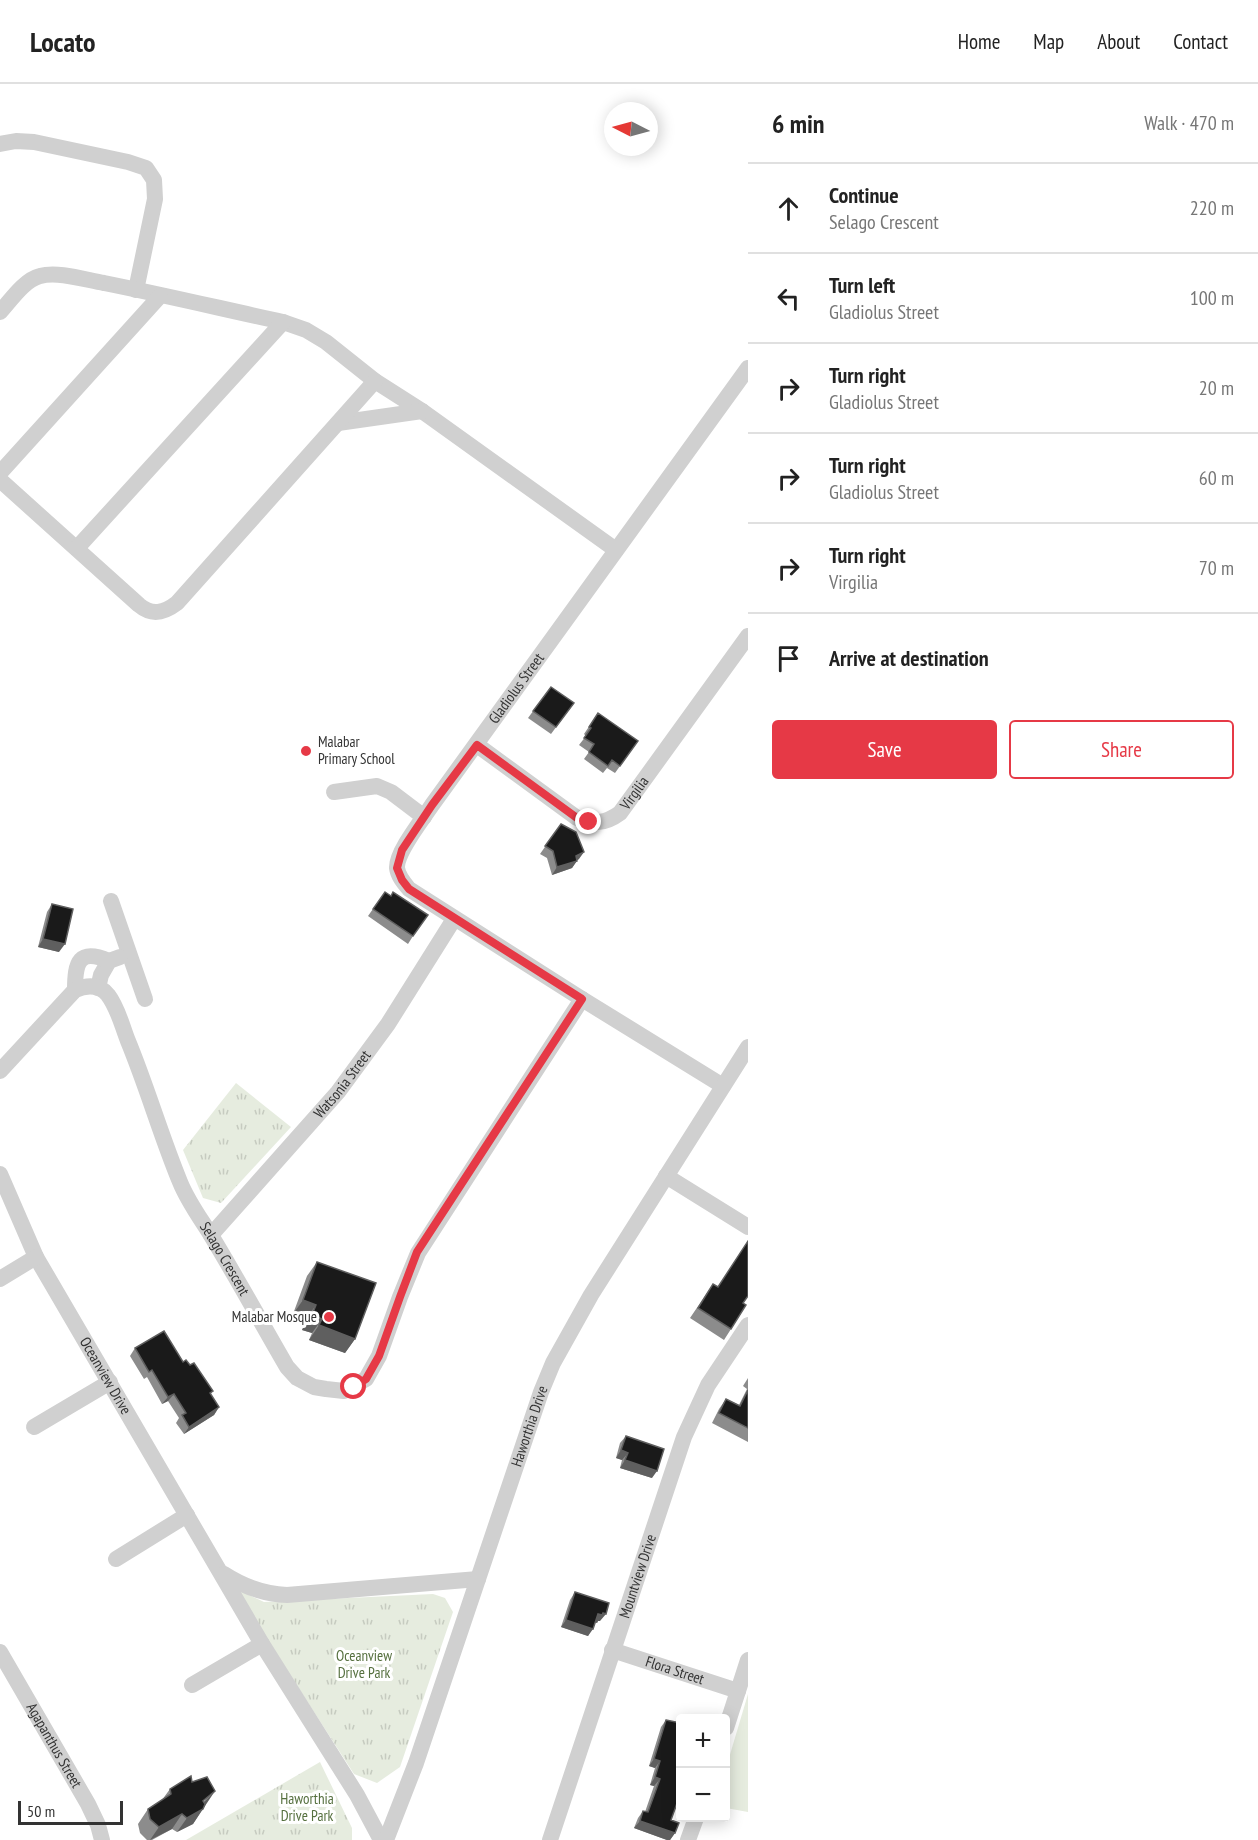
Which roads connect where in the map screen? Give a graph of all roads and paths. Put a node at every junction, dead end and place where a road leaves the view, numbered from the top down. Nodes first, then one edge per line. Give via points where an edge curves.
1 (0, 144) edge
2 (136, 290) junction
3 (160, 296) junction
4 (0, 312) edge
5 (283, 322) junction
6 (748, 368) edge
7 (375, 381) junction
8 (422, 411) junction
9 (338, 423) junction
10 (0, 472) edge
11 (0, 480) edge
12 (77, 548) junction
13 (616, 550) junction
14 (748, 636) edge
15 (477, 745) junction
16 (334, 792) dead end
17 (424, 817) junction
18 (111, 901) dead end
19 (454, 919) junction
20 (129, 954) junction
21 (109, 961) junction
22 (98, 988) junction
23 (75, 990) junction
24 (145, 999) dead end
25 (582, 999) junction
26 (748, 1047) edge
27 (0, 1071) edge
28 (723, 1086) junction
29 (0, 1174) edge
30 (666, 1176) junction
31 (748, 1227) edge
32 (211, 1235) junction
33 (36, 1257) junction
34 (0, 1279) edge
35 (748, 1325) edge
36 (110, 1382) junction
37 (34, 1427) dead end
38 (187, 1515) junction
39 (116, 1559) dead end
40 (221, 1572) junction
41 (478, 1579) junction
42 (262, 1644) junction
43 (612, 1650) junction
44 (0, 1652) edge
45 (748, 1660) edge
46 (192, 1685) dead end
47 (738, 1691) junction
48 (730, 1716) edge
49 (695, 1822) edge
50 (102, 1840) edge
51 (384, 1840) edge
52 (550, 1840) edge
53 (688, 1840) edge

1 - 2 street via 34,142 146,168 154,180 155,199
2 - 3 street
2 - 4 street via 49,274 29,280
3 - 5 street
3 - 10 street
5 - 7 street via 326,342
5 - 12 street
6 - 13 street, Gladiolus Street
7 - 8 street
7 - 9 street
8 - 9 street
8 - 13 street
9 - 12 street via 177,603 165,611 143,609
11 - 12 street
13 - 15 street, Gladiolus Street
14 - 15 street, Virgilia via 620,813 605,822 577,818
15 - 17 street, Gladiolus Street
16 - 17 street via 377,786
17 - 19 street, Gladiolus Street via 402,850 397,868 409,889
18 - 20 street
19 - 25 street, Gladiolus Street
19 - 32 street, Watsonia Street via 388,1024 338,1092
20 - 21 street
20 - 24 street
21 - 22 street
21 - 23 street via 94,956 80,959
22 - 23 street via 84,986
22 - 32 street, Selago Crescent via 114,1006 180,1183
23 - 27 street
25 - 28 street, Gladiolus Street
25 - 32 street, Selago Crescent via 417,1252 379,1356 360,1383 344,1391 314,1387 297,1378
26 - 28 street, Haworthia Drive
28 - 30 street, Haworthia Drive
29 - 33 street, Oceanview Drive
30 - 31 street
30 - 41 street, Haworthia Drive via 552,1363
33 - 34 street
33 - 36 street, Oceanview Drive
35 - 43 street, Mountview Drive via 708,1385 684,1437
36 - 37 street
36 - 38 street, Oceanview Drive
38 - 39 street
38 - 40 street, Oceanview Drive
40 - 41 street, Oceanview Drive via 253,1590 287,1595
40 - 42 street, Oceanview Drive
41 - 51 street, Haworthia Drive via 416,1763
42 - 46 street
42 - 51 street, Oceanview Drive
43 - 47 street, Flora Street
43 - 52 street, Mountview Drive
44 - 50 street, Agapanthus Street via 88,1804
45 - 47 street
47 - 48 street
49 - 53 street

